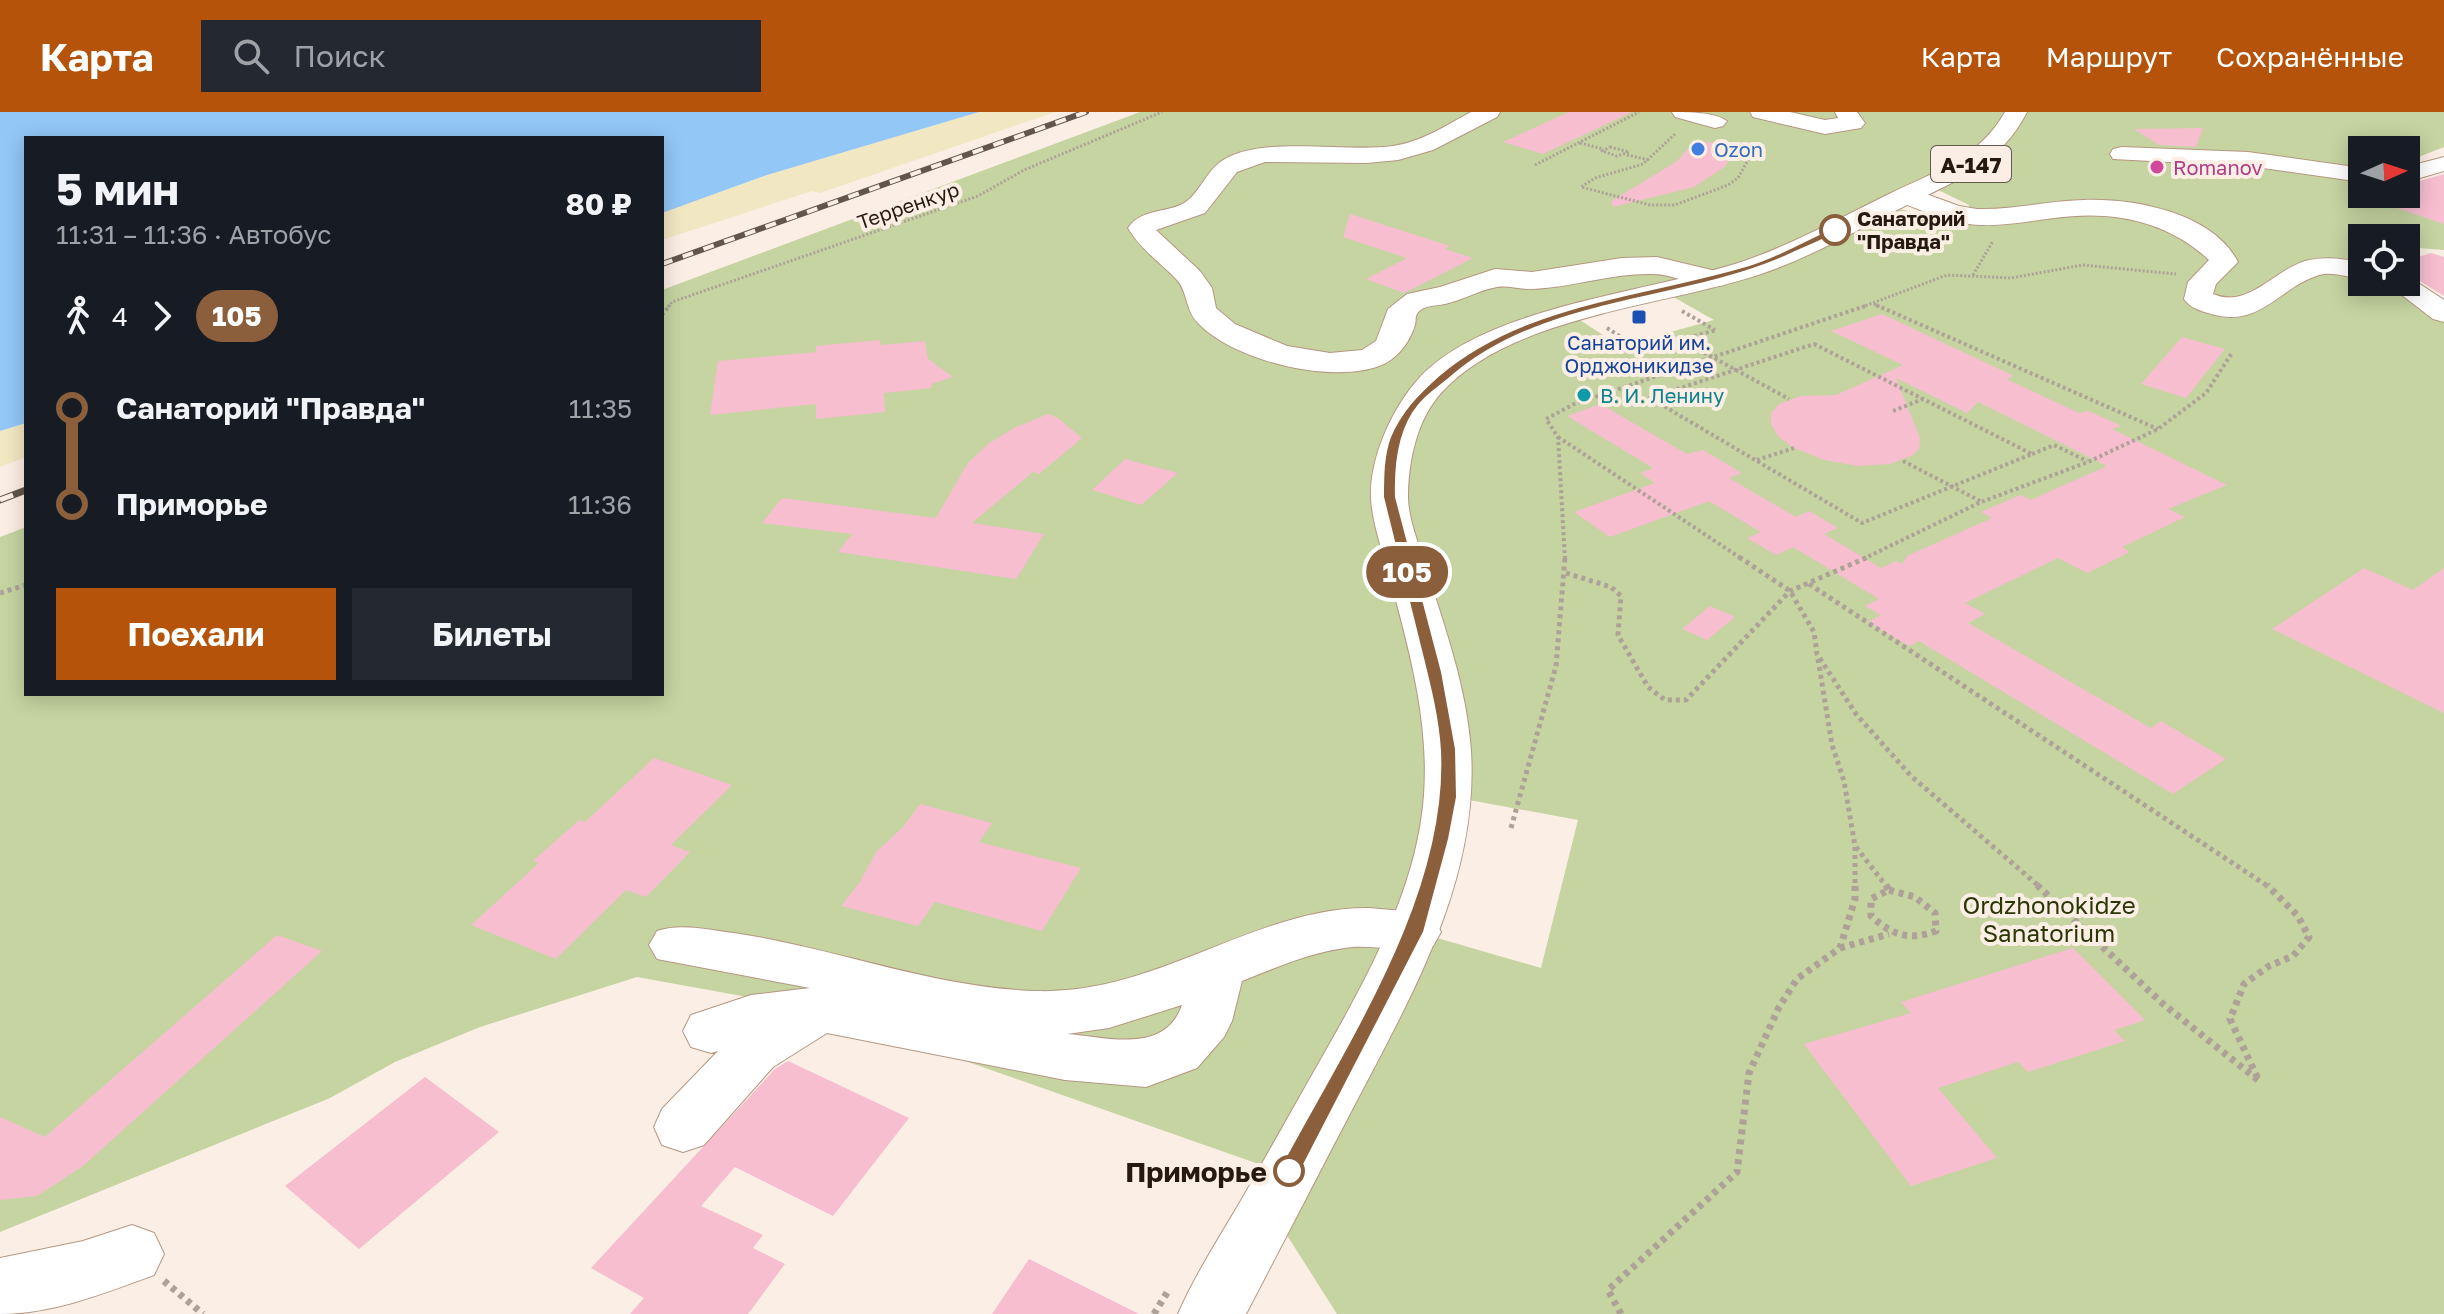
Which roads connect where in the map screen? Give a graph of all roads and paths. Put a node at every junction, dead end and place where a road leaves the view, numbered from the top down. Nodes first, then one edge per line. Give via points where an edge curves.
1 (1162, 112) edge
2 (1489, 112) edge
3 (1639, 112) edge
4 (1761, 112) edge
5 (1846, 112) edge
6 (2016, 112) edge
7 (1681, 121) edge
8 (1719, 131) joint
9 (1579, 142) junction
10 (1603, 149) junction
11 (1626, 154) junction
12 (2122, 154) dead end
13 (1649, 160) junction
14 (2443, 163) edge
15 (1535, 165) dead end
16 (2420, 170) edge
17 (2348, 173) edge
18 (1907, 195) junction
19 (2348, 270) edge
20 (2204, 280) junction
21 (1694, 293) junction
22 (2420, 294) edge
23 (1873, 303) junction
24 (2441, 307) edge
25 (664, 312) edge
26 (1602, 325) dead end
27 (1682, 341) junction
28 (2232, 353) dead end
29 (1712, 357) junction
30 (1735, 370) junction
31 (1789, 399) dead end
32 (1923, 399) junction
33 (1893, 411) dead end
34 (2158, 429) junction
35 (1558, 437) junction
36 (1794, 448) dead end
37 (2032, 454) junction
38 (1756, 461) junction
39 (1903, 461) dead end
40 (2088, 462) junction
41 (1953, 486) junction
42 (1981, 502) junction
43 (1566, 573) junction
44 (1809, 584) junction
45 (24, 586) edge
46 (1790, 591) junction
47 (0, 593) edge
48 (1817, 654) junction
49 (1511, 828) dead end
50 (1855, 846) junction
51 (1889, 890) junction
52 (1415, 932) junction
53 (1890, 934) junction
54 (675, 945) dead end
55 (1840, 948) junction
56 (1219, 969) junction
57 (820, 1010) junction
58 (711, 1031) dead end
59 (683, 1127) dead end
60 (132, 1254) dead end
61 (0, 1288) edge
62 (1211, 1314) edge
63 (1621, 1314) edge

1 - 25 path, Терренкур via 1071,149 978,196 672,302
2 - 21 main road via 1398,153 1262,155 1228,167 1196,207 1141,228 1150,245 1196,286 1202,309 1223,330 1242,343 1294,358 1344,362 1373,357 1386,350 1399,331 1403,309 1417,300 1495,278 1532,281 1657,265
3 - 9 path
4 - 5 main road via 1825,127 1853,123
6 - 18 main road, А-147 via 1998,142 1977,161
7 - 8 main road
7 - 13 path
8 - 13 path via 1754,149 1738,178 1728,185 1675,205 1650,205 1581,187
9 - 10 path
9 - 15 path
10 - 11 path via 1612,156
10 - 11 path via 1623,148
11 - 13 path
12 - 17 main road via 2248,159
14 - 16 main road
18 - 20 main road via 1976,217 2100,208 2162,219 2221,256 2224,262
18 - 21 main road, А-147
19 - 20 main road via 2313,268 2240,309 2199,299
20 - 23 path via 2083,265 2011,278 1947,275
21 - 27 path via 1716,330
21 - 52 main road, А-147 via 1567,313 1510,334 1436,382 1414,403 1396,438 1389,497 1448,749 1443,825
22 - 24 main road
23 - 29 path
23 - 34 path
26 - 27 path via 1643,351
27 - 29 path
28 - 34 path via 2206,393
29 - 30 path
29 - 35 path via 1574,404 1546,419
30 - 31 path
30 - 32 path via 1814,344
30 - 38 path via 1650,398
32 - 33 path
32 - 37 path
34 - 40 path
35 - 43 path
35 - 46 path
36 - 38 path
37 - 40 path via 2054,445
37 - 41 path
38 - 41 path via 1862,523
39 - 41 path
40 - 42 path
41 - 42 path
42 - 44 path
43 - 46 path via 1611,587 1621,596 1618,635 1648,687 1665,700 1686,700
43 - 49 path via 1556,666
44 - 46 path
44 - 48 path via 2262,881 2298,916 2309,937 2293,956 2244,984 2230,1019 2259,1081 2162,1003 2067,911 1911,776 1856,714
45 - 47 path
46 - 48 path via 1814,632
48 - 50 path
50 - 51 path
50 - 55 path via 1855,899
51 - 53 path via 1871,899 1871,916
51 - 53 path via 1915,897 1935,913 1936,931 1917,940
52 - 56 main road via 1345,929
52 - 62 main road, А-147
53 - 55 path
54 - 56 main road via 788,963 1016,1014 1115,1005
55 - 63 path via 1797,979 1779,1007 1749,1073 1737,1172 1608,1290
56 - 57 main road via 1205,1021 1177,1052 1146,1064 1065,1057
57 - 58 main road via 780,1010
57 - 59 main road via 753,1051
60 - 61 main road via 83,1271

